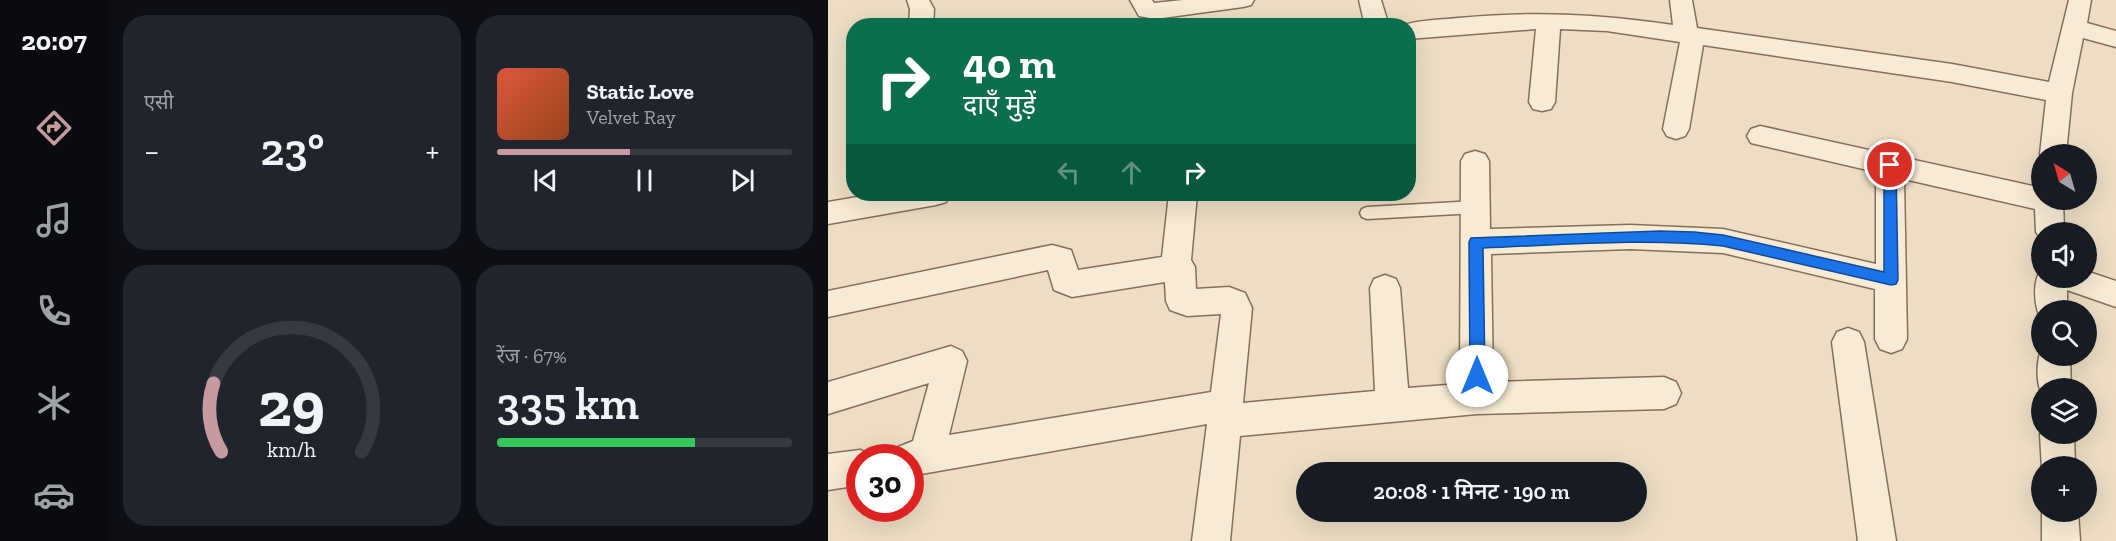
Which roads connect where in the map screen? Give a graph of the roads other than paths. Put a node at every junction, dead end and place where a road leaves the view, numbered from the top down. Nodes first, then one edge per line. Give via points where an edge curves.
1 (918, 0) edge
2 (1243, 0) edge
3 (1370, 0) edge
4 (1471, 0) edge
5 (1681, 0) edge
6 (2080, 0) edge
7 (1606, 11) edge
8 (1145, 12) edge
9 (921, 18) edge
10 (1375, 18) edge
11 (1549, 21) junction
12 (1480, 24) junction
13 (2074, 27) junction
14 (1416, 30) edge
15 (1690, 36) junction
16 (2116, 39) edge
17 (2059, 93) junction
18 (1542, 102) dead end
19 (1676, 129) dead end
20 (1760, 136) dead end
21 (2055, 144) edge
22 (1475, 161) dead end
23 (1890, 165) junction
24 (846, 196) edge
25 (2031, 197) edge
26 (897, 201) edge
27 (1182, 201) edge
28 (1476, 207) junction
29 (835, 212) edge
30 (1367, 213) dead end
31 (1476, 242) junction
32 (1176, 266) junction
33 (1891, 280) junction
34 (1385, 288) dead end
35 (2097, 288) edge
36 (2116, 294) edge
37 (828, 304) edge
38 (1891, 339) dead end
39 (1848, 342) dead end
40 (1664, 393) dead end
41 (828, 398) edge
42 (1477, 398) junction
43 (1393, 406) junction
44 (1225, 413) junction
45 (923, 444) edge
46 (924, 457) edge
47 (846, 469) edge
48 (828, 472) edge
49 (2060, 522) edge
50 (1211, 541) edge
51 (1877, 541) edge
52 (2061, 541) edge

1 - 9 street
2 - 8 street
3 - 10 street
4 - 12 street
5 - 15 street
6 - 13 street
7 - 11 street
7 - 15 street
11 - 12 street
11 - 18 street
12 - 14 street
13 - 16 street
13 - 17 street
15 - 17 street via 1952,73
15 - 19 street
17 - 21 street
20 - 23 street
22 - 28 street
23 - 25 street
23 - 33 street
24 - 29 street
26 - 29 street
27 - 32 street
28 - 30 lane
28 - 31 street
31 - 33 street via 1694,238 1723,241
31 - 42 street
32 - 37 street via 1072,284 1065,281 1061,259 1052,257
32 - 44 street via 1181,270 1181,301 1229,300 1237,308
33 - 38 street
34 - 43 street
35 - 36 street
39 - 51 street
40 - 42 street
41 - 45 street via 951,362
42 - 43 street
43 - 44 street
44 - 46 street
44 - 50 street
47 - 48 street
49 - 52 street

